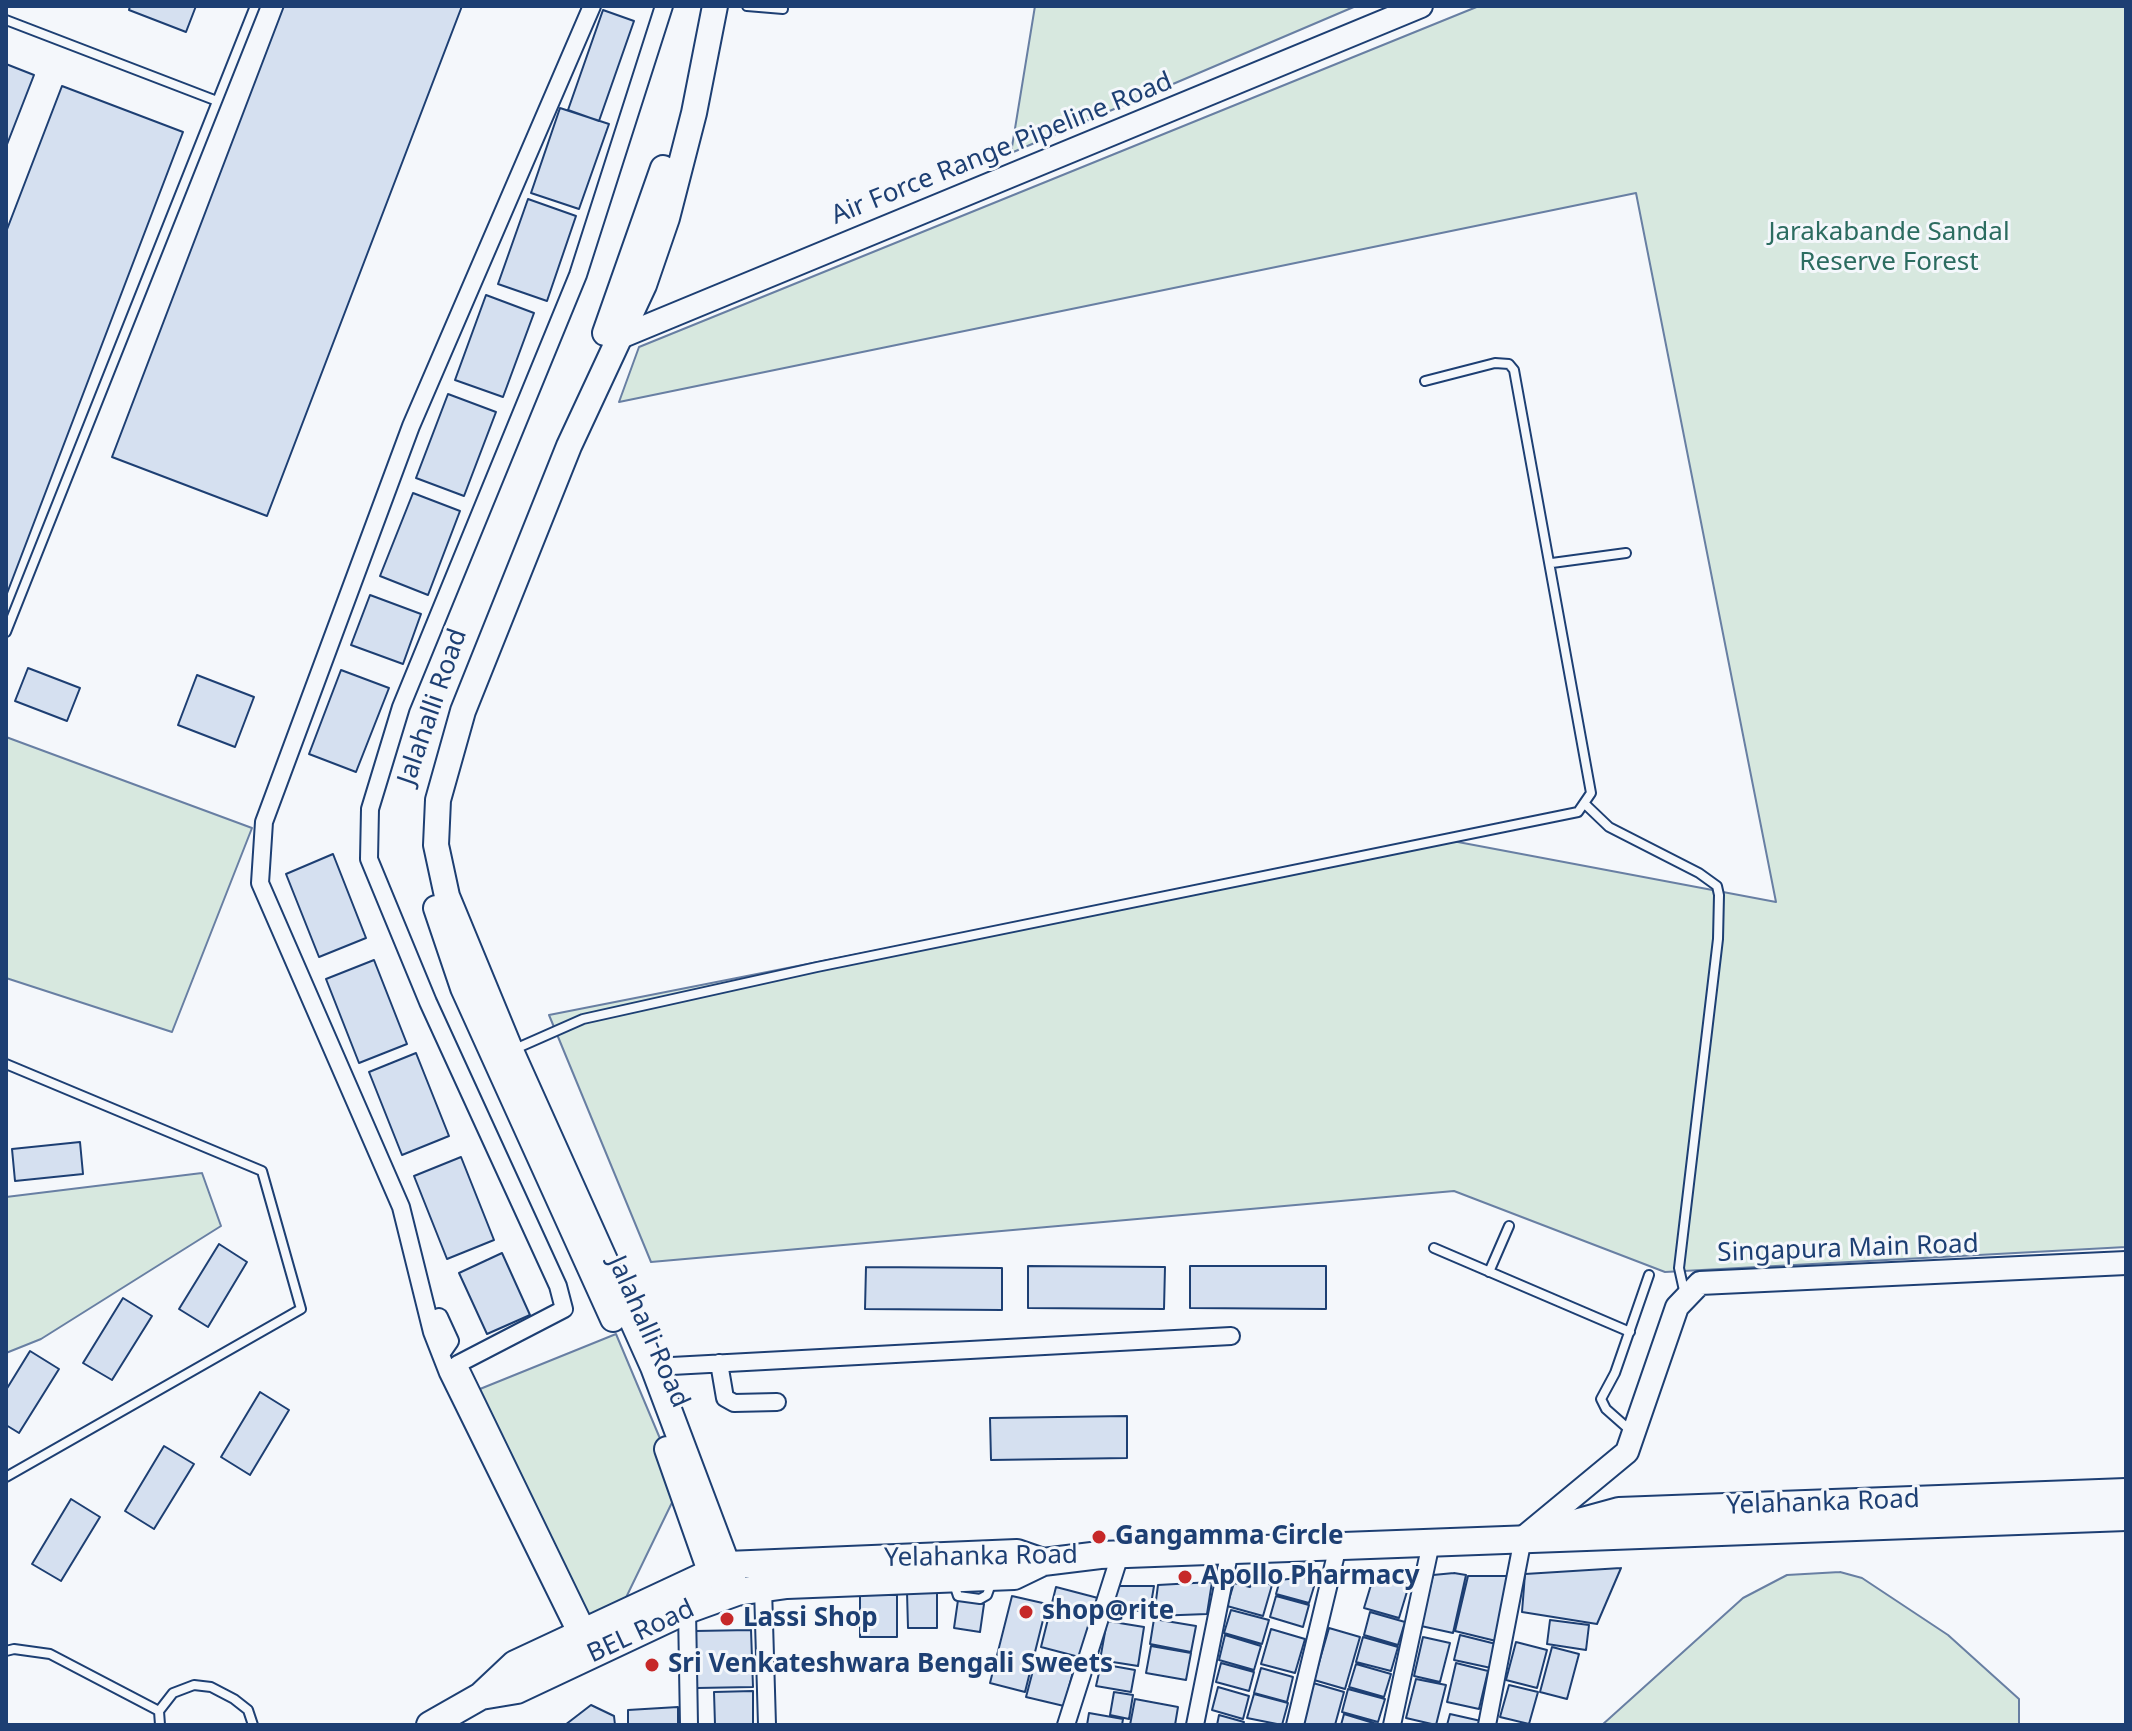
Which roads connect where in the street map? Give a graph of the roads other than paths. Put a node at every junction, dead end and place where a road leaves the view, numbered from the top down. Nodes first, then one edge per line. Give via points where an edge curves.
1 (255, 6) edge
2 (592, 6) edge
3 (700, 6) edge
4 (715, 6) edge
5 (747, 6) edge
6 (1421, 6) edge
7 (659, 8) edge
8 (783, 9) dead end
9 (6, 20) edge
10 (217, 101) junction
11 (611, 336) junction
12 (1425, 381) dead end
13 (1626, 553) dead end
14 (1552, 563) junction
15 (6, 632) edge
16 (1586, 805) junction
17 (511, 1051) junction
18 (6, 1064) edge
19 (1509, 1226) dead end
20 (1434, 1248) dead end
21 (2126, 1263) edge
22 (1489, 1272) junction
23 (1649, 1275) dead end
24 (1686, 1297) junction
25 (439, 1317) dead end
26 (1630, 1332) junction
27 (1231, 1336) dead end
28 (441, 1354) junction
29 (719, 1363) junction
30 (653, 1367) junction
31 (453, 1369) junction
32 (777, 1402) dead end
33 (1633, 1432) junction
34 (6, 1477) edge
35 (2126, 1492) edge
36 (2063, 1507) junction
37 (2126, 1517) edge
38 (1523, 1538) junction
39 (1431, 1543) junction
40 (1338, 1546) junction
41 (1230, 1550) junction
42 (1120, 1555) junction
43 (1043, 1562) junction
44 (718, 1568) junction
45 (740, 1592) junction
46 (687, 1610) junction
47 (582, 1632) junction
48 (6, 1651) edge
49 (481, 1696) junction
50 (159, 1711) junction
51 (160, 1725) edge
52 (253, 1725) edge
53 (430, 1725) edge
54 (689, 1725) edge
55 (767, 1725) edge
56 (1066, 1725) edge
57 (1195, 1725) edge
58 (1295, 1725) edge
59 (1392, 1725) edge
60 (1487, 1725) edge

1 - 10 lane
2 - 28 street via 411,426 264,822 260,883 401,1207
3 - 11 main road, Jalahalli Road via 656,195
4 - 11 main road via 667,218 644,285
5 - 8 lane
6 - 11 street, Air Force Range Pipeline Road
7 - 31 street via 578,275 401,707 370,809 369,859 564,1309
9 - 10 lane
10 - 15 lane
11 - 17 main road, Jalahalli Road via 463,711 438,800 436,845 447,896
11 - 44 main road, Jalahalli Road via 459,704 430,797 425,848 436,906 463,988 650,1398
12 - 14 lane via 1495,363 1514,370
13 - 14 lane
14 - 16 lane via 1591,793
16 - 17 lane via 1578,812 583,1019
16 - 24 lane via 1609,827 1699,873 1717,886 1719,895 1679,1268
17 - 30 main road, Jalahalli Road
18 - 34 lane via 262,1171 301,1309
19 - 22 lane
20 - 22 lane
21 - 24 street, Singapura Main Road via 1700,1283
22 - 26 lane
23 - 26 lane
24 - 33 street via 1677,1307
25 - 28 street via 450,1341
26 - 33 lane via 1601,1399
27 - 29 street
28 - 31 street
29 - 30 street
29 - 32 street via 725,1398 734,1403
30 - 44 main road, Jalahalli Road
31 - 47 street
33 - 38 street via 1627,1452
35 - 36 main road, Yelahanka Road
36 - 37 main road, Yelahanka Road
36 - 38 main road, Yelahanka Road
38 - 39 main road, Yelahanka Road
38 - 60 street
39 - 40 main road, Yelahanka Road
39 - 59 street
40 - 41 main road, Yelahanka Road
40 - 58 street
41 - 42 main road, Yelahanka Road
41 - 57 street
42 - 43 main road, Yelahanka Road
42 - 56 street
43 - 44 main road, Yelahanka Road via 1017,1553
43 - 45 main road, BEL Road via 1014,1576
44 - 45 main road, Jalahalli Road
44 - 47 main road, BEL Road
45 - 46 main road, BEL Road
45 - 55 street
46 - 49 main road, BEL Road via 517,1690
46 - 54 street
47 - 49 main road, BEL Road via 515,1664
48 - 50 lane via 50,1654
49 - 53 main road, BEL Road
50 - 51 lane
50 - 52 lane via 173,1693 194,1685 211,1687 248,1710

